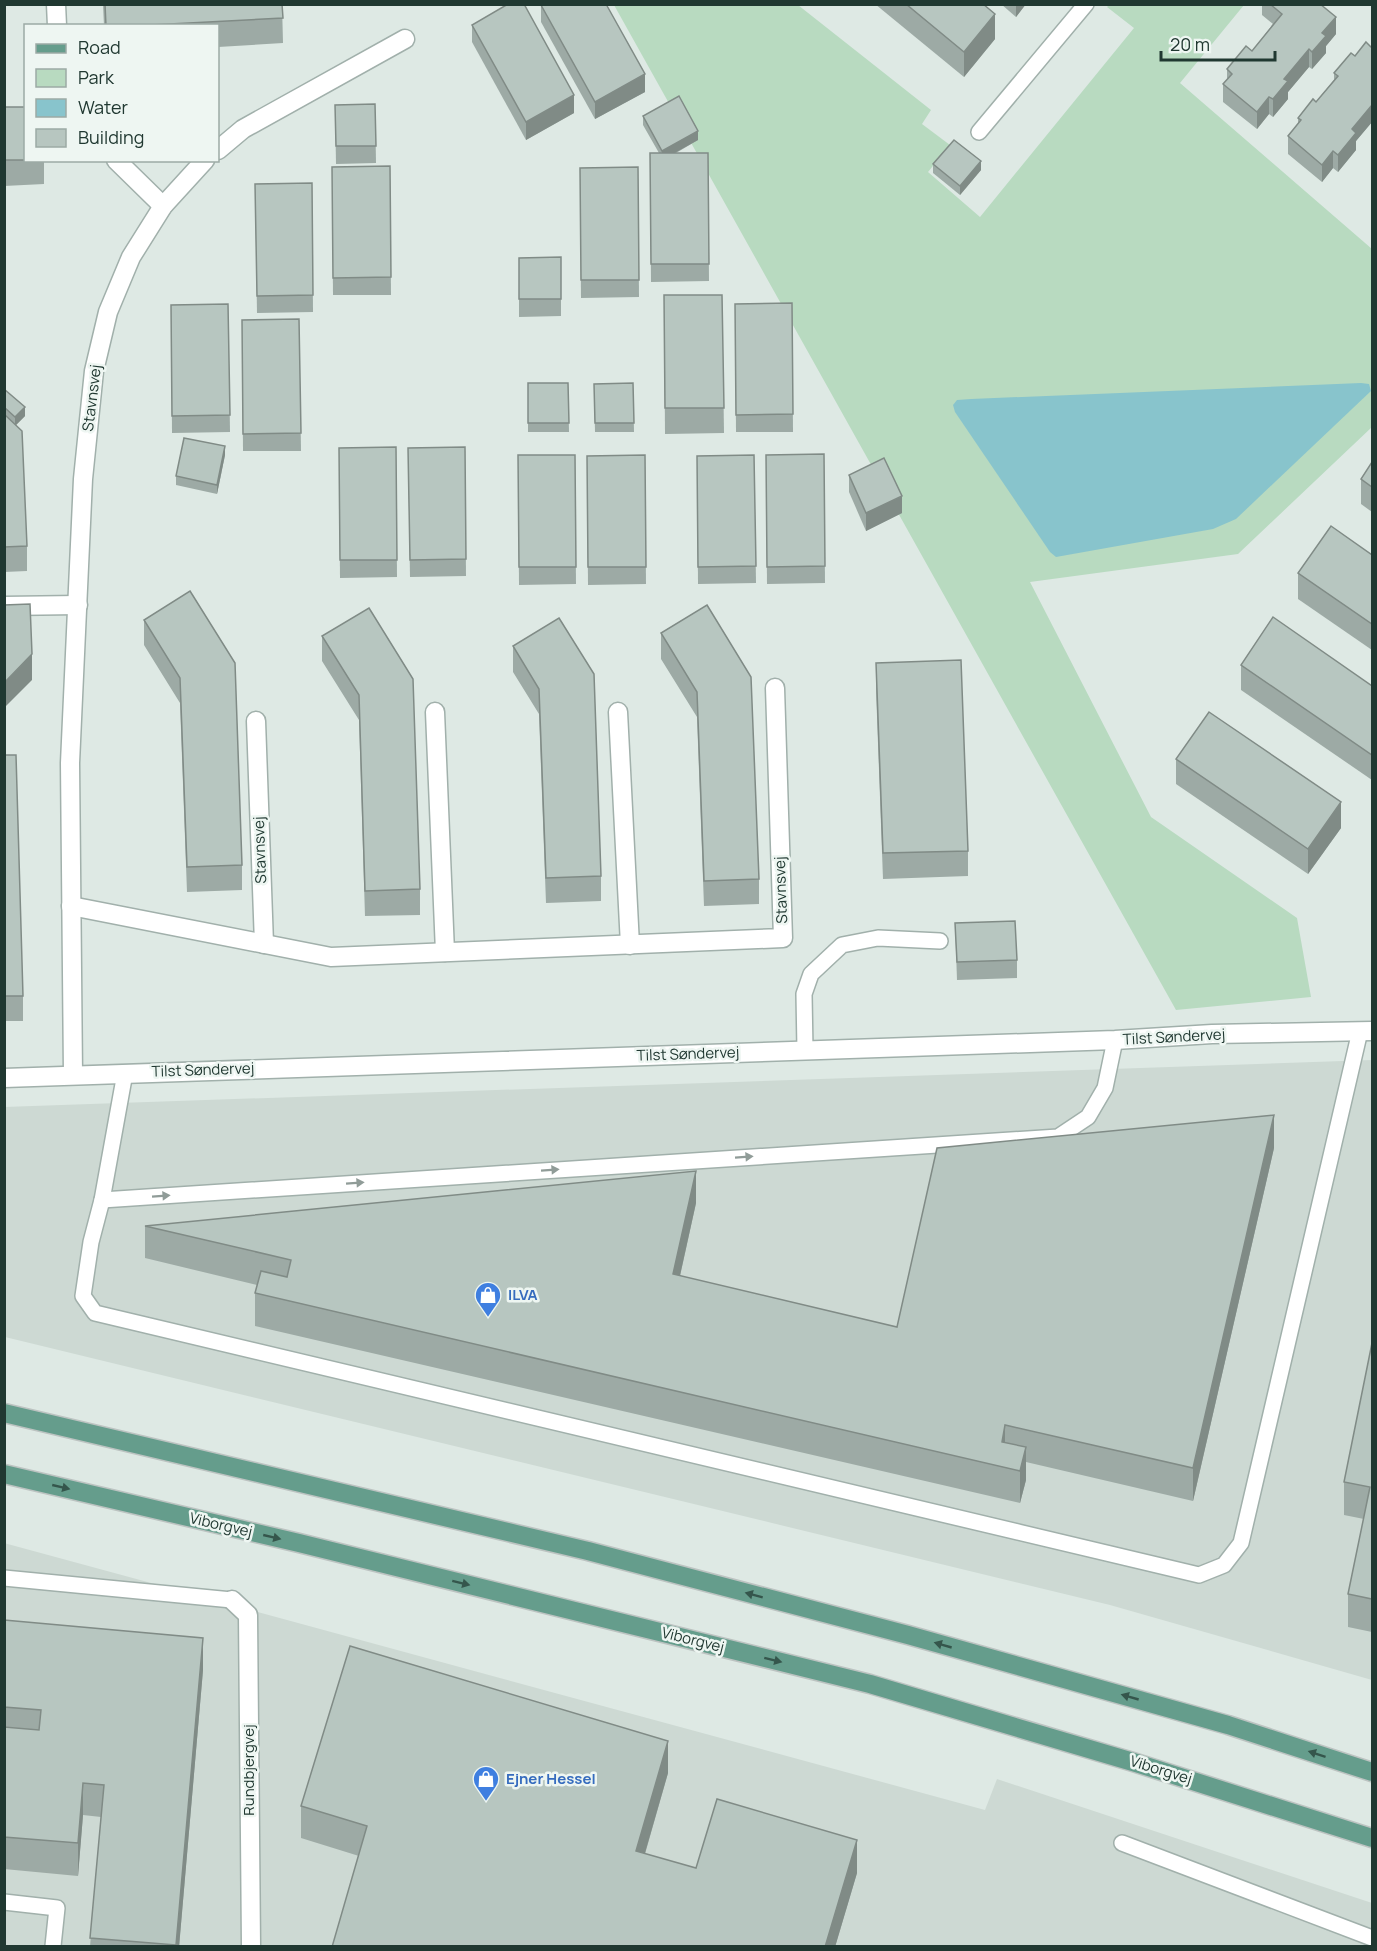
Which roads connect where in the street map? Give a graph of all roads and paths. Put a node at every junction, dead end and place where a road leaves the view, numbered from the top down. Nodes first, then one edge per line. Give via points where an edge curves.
1 (56, 4) edge
2 (1086, 4) edge
3 (57, 24) edge
4 (405, 39) dead end
5 (979, 132) dead end
6 (219, 149) edge
7 (118, 162) edge
8 (203, 162) edge
9 (163, 206) junction
10 (78, 604) junction
11 (4, 606) edge
12 (775, 688) dead end
13 (435, 712) dead end
14 (618, 712) dead end
15 (256, 721) dead end
16 (70, 906) junction
17 (940, 941) dead end
18 (264, 944) junction
19 (630, 945) junction
20 (445, 952) junction
21 (1366, 1031) edge
22 (1115, 1040) junction
23 (805, 1050) junction
24 (125, 1073) junction
25 (73, 1075) junction
26 (4, 1078) edge
27 (102, 1200) junction
28 (4, 1413) edge
29 (4, 1474) edge
30 (4, 1578) edge
31 (232, 1600) joint
32 (1372, 1772) edge
33 (1372, 1838) edge
34 (1122, 1843) dead end
35 (4, 1902) edge
36 (1372, 1938) edge
37 (53, 1947) edge
38 (251, 1947) edge

1 - 3 street
2 - 5 lane
4 - 6 street via 243,129
7 - 9 street
8 - 9 street, Stavnsvej
9 - 10 street, Stavnsvej via 127,266 108,312 94,371 83,479
10 - 11 street
10 - 16 street, Stavnsvej via 70,763
12 - 19 street, Stavnsvej via 783,938
13 - 20 street
14 - 19 street
15 - 18 street, Stavnsvej
16 - 18 street, Stavnsvej
16 - 25 street, Stavnsvej
17 - 23 lane via 878,938 842,945 811,974 804,994
18 - 20 street, Stavnsvej via 331,957
19 - 20 street, Stavnsvej
21 - 22 street, Tilst Søndervej
21 - 27 lane via 1241,1544 1224,1564 1199,1575 95,1313 83,1296
22 - 23 street, Tilst Søndervej
27 -> 22 lane via 1058,1137 1088,1117 1105,1088
23 - 24 street, Tilst Søndervej
24 - 25 street, Tilst Søndervej
24 - 27 lane
25 - 26 street, Tilst Søndervej
32 -> 28 main road via 1216,1721 908,1635 576,1548
29 -> 33 main road, Viborgvej via 870,1684
30 - 31 lane
31 - 38 street, Rundbjergvej via 248,1615
34 - 36 lane
35 - 37 lane via 57,1908

